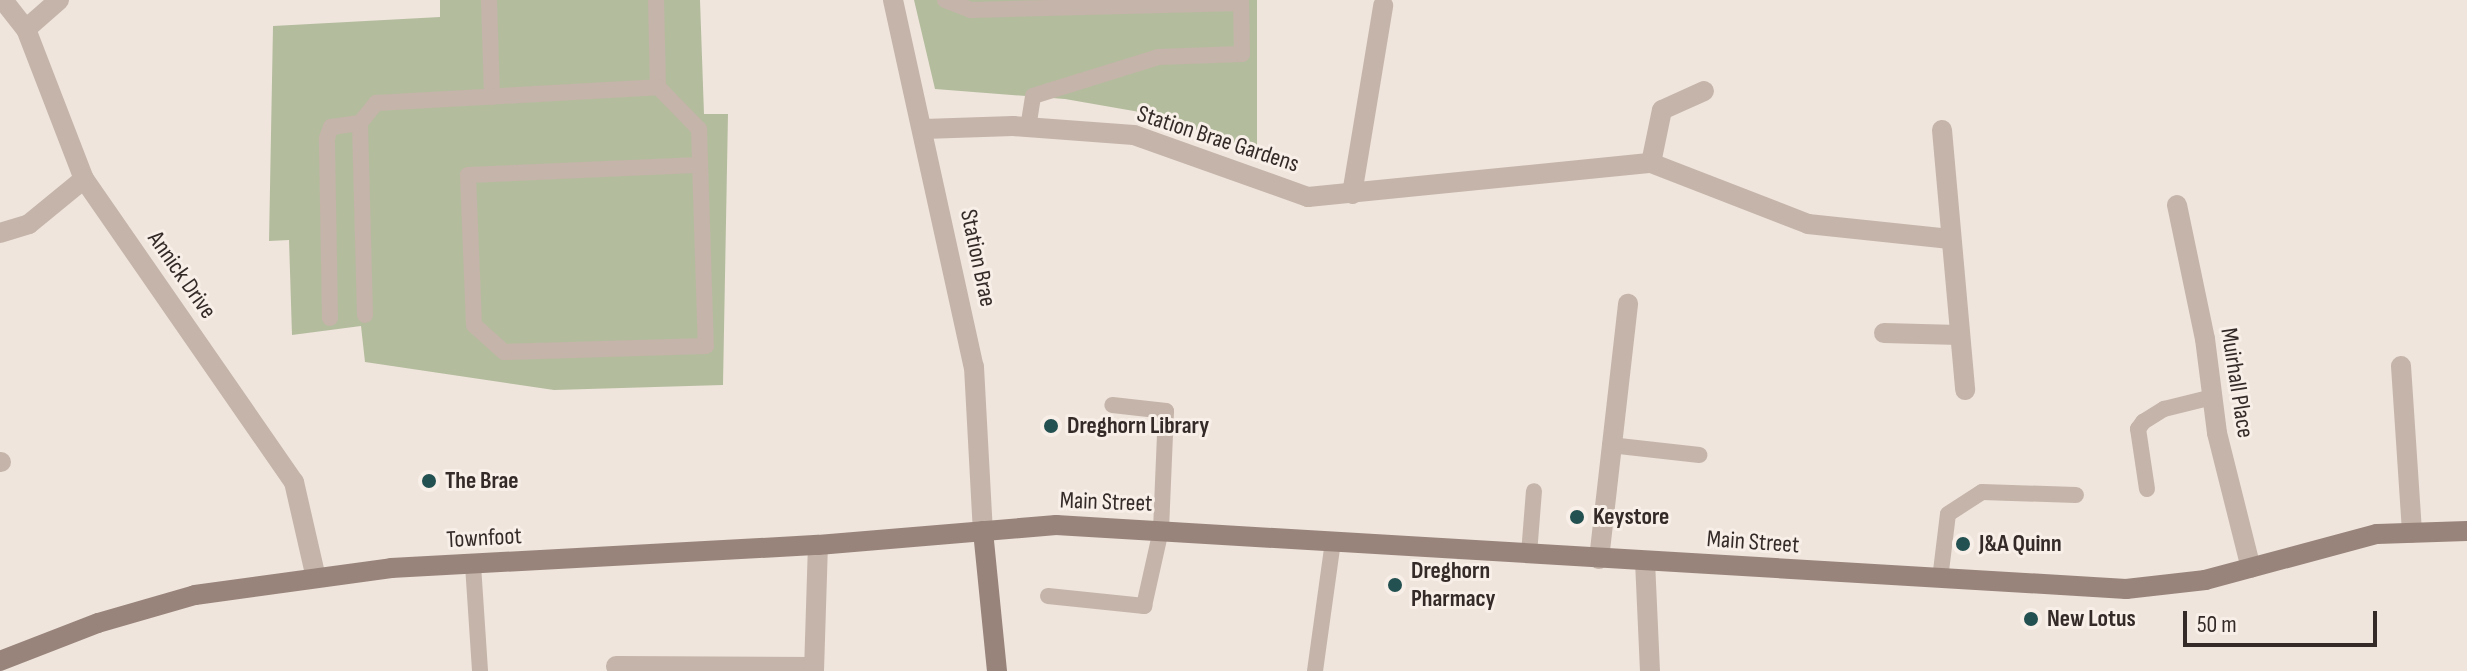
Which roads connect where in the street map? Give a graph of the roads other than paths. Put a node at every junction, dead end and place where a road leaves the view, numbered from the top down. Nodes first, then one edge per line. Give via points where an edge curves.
1 (3, 0) edge
2 (59, 0) edge
3 (489, 0) edge
4 (656, 0) edge
5 (893, 0) edge
6 (945, 0) edge
7 (1241, 1) edge
8 (1383, 6) dead end
9 (26, 29) junction
10 (658, 87) junction
11 (1704, 91) dead end
12 (492, 97) junction
13 (360, 123) junction
14 (1028, 128) junction
15 (924, 129) junction
16 (1942, 130) dead end
17 (1651, 163) junction
18 (700, 165) junction
19 (84, 179) junction
20 (1352, 194) junction
21 (2177, 205) dead end
22 (0, 233) edge
23 (1950, 239) junction
24 (1628, 304) dead end
25 (365, 315) dead end
26 (330, 318) dead end
27 (1884, 333) dead end
28 (1959, 335) junction
29 (2401, 366) dead end
30 (1965, 390) dead end
31 (2212, 397) junction
32 (1112, 405) dead end
33 (1610, 445) junction
34 (1699, 455) dead end
35 (2147, 489) dead end
36 (1534, 491) dead end
37 (2076, 495) dead end
38 (1161, 530) junction
39 (983, 531) junction
40 (2467, 531) edge
41 (2412, 533) junction
42 (1333, 541) junction
43 (818, 545) junction
44 (1529, 554) junction
45 (1599, 559) junction
46 (1645, 561) junction
47 (473, 565) junction
48 (2251, 568) junction
49 (316, 578) junction
50 (1940, 579) junction
51 (1048, 596) dead end
52 (0, 661) edge
53 (616, 666) dead end
54 (814, 669) edge
55 (480, 671) edge
56 (997, 671) edge
57 (1315, 671) edge
58 (1650, 671) edge

1 - 9 street, Annick Drive
2 - 9 street
3 - 12 lane
4 - 10 lane
5 - 15 street, Station Brae
6 - 7 lane via 971,10
7 - 14 lane via 1242,54 1158,57 1033,96
8 - 20 street
9 - 19 street, Annick Drive
10 - 12 lane
10 - 18 lane via 699,129
11 - 17 street via 1662,110
12 - 13 lane via 376,103
13 - 25 lane
13 - 26 lane via 331,127 327,138
14 - 15 street, Station Brae Gardens
14 - 20 street, Station Brae Gardens via 1134,135 1308,197
15 - 39 street, Station Brae via 974,367
16 - 23 street
17 - 20 street, Station Brae Gardens
17 - 23 street, Station Brae Gardens via 1808,224
18 - 18 lane via 468,175 474,325 504,352 706,346
19 - 22 street via 29,224
19 - 49 street, Annick Drive via 294,482
21 - 31 street, Muirhall Place
23 - 28 street
24 - 33 street
27 - 28 street
28 - 30 street
29 - 41 street
31 - 35 lane via 2164,409 2138,429
31 - 48 street, Muirhall Place
32 - 38 lane via 1166,411
33 - 34 lane
33 - 45 street
36 - 44 lane
37 - 50 lane via 1982,492 1948,514
38 - 39 main road, Main Street via 1056,525
38 - 42 main road, Main Street
38 - 51 lane via 1144,606
39 - 43 main road, Townfoot
39 - 56 main road
40 - 41 main road, Main Street
41 - 48 main road, Main Street via 2377,534
42 - 44 main road, Main Street
42 - 57 lane
43 - 47 main road, Townfoot
43 - 54 street
44 - 45 main road, Main Street
45 - 46 main road, Main Street
46 - 50 main road, Main Street
46 - 58 street
47 - 49 main road, Townfoot
47 - 55 lane
48 - 50 main road, Main Street via 2126,589
49 - 52 main road, Townfoot via 195,595 98,623
53 - 54 street

